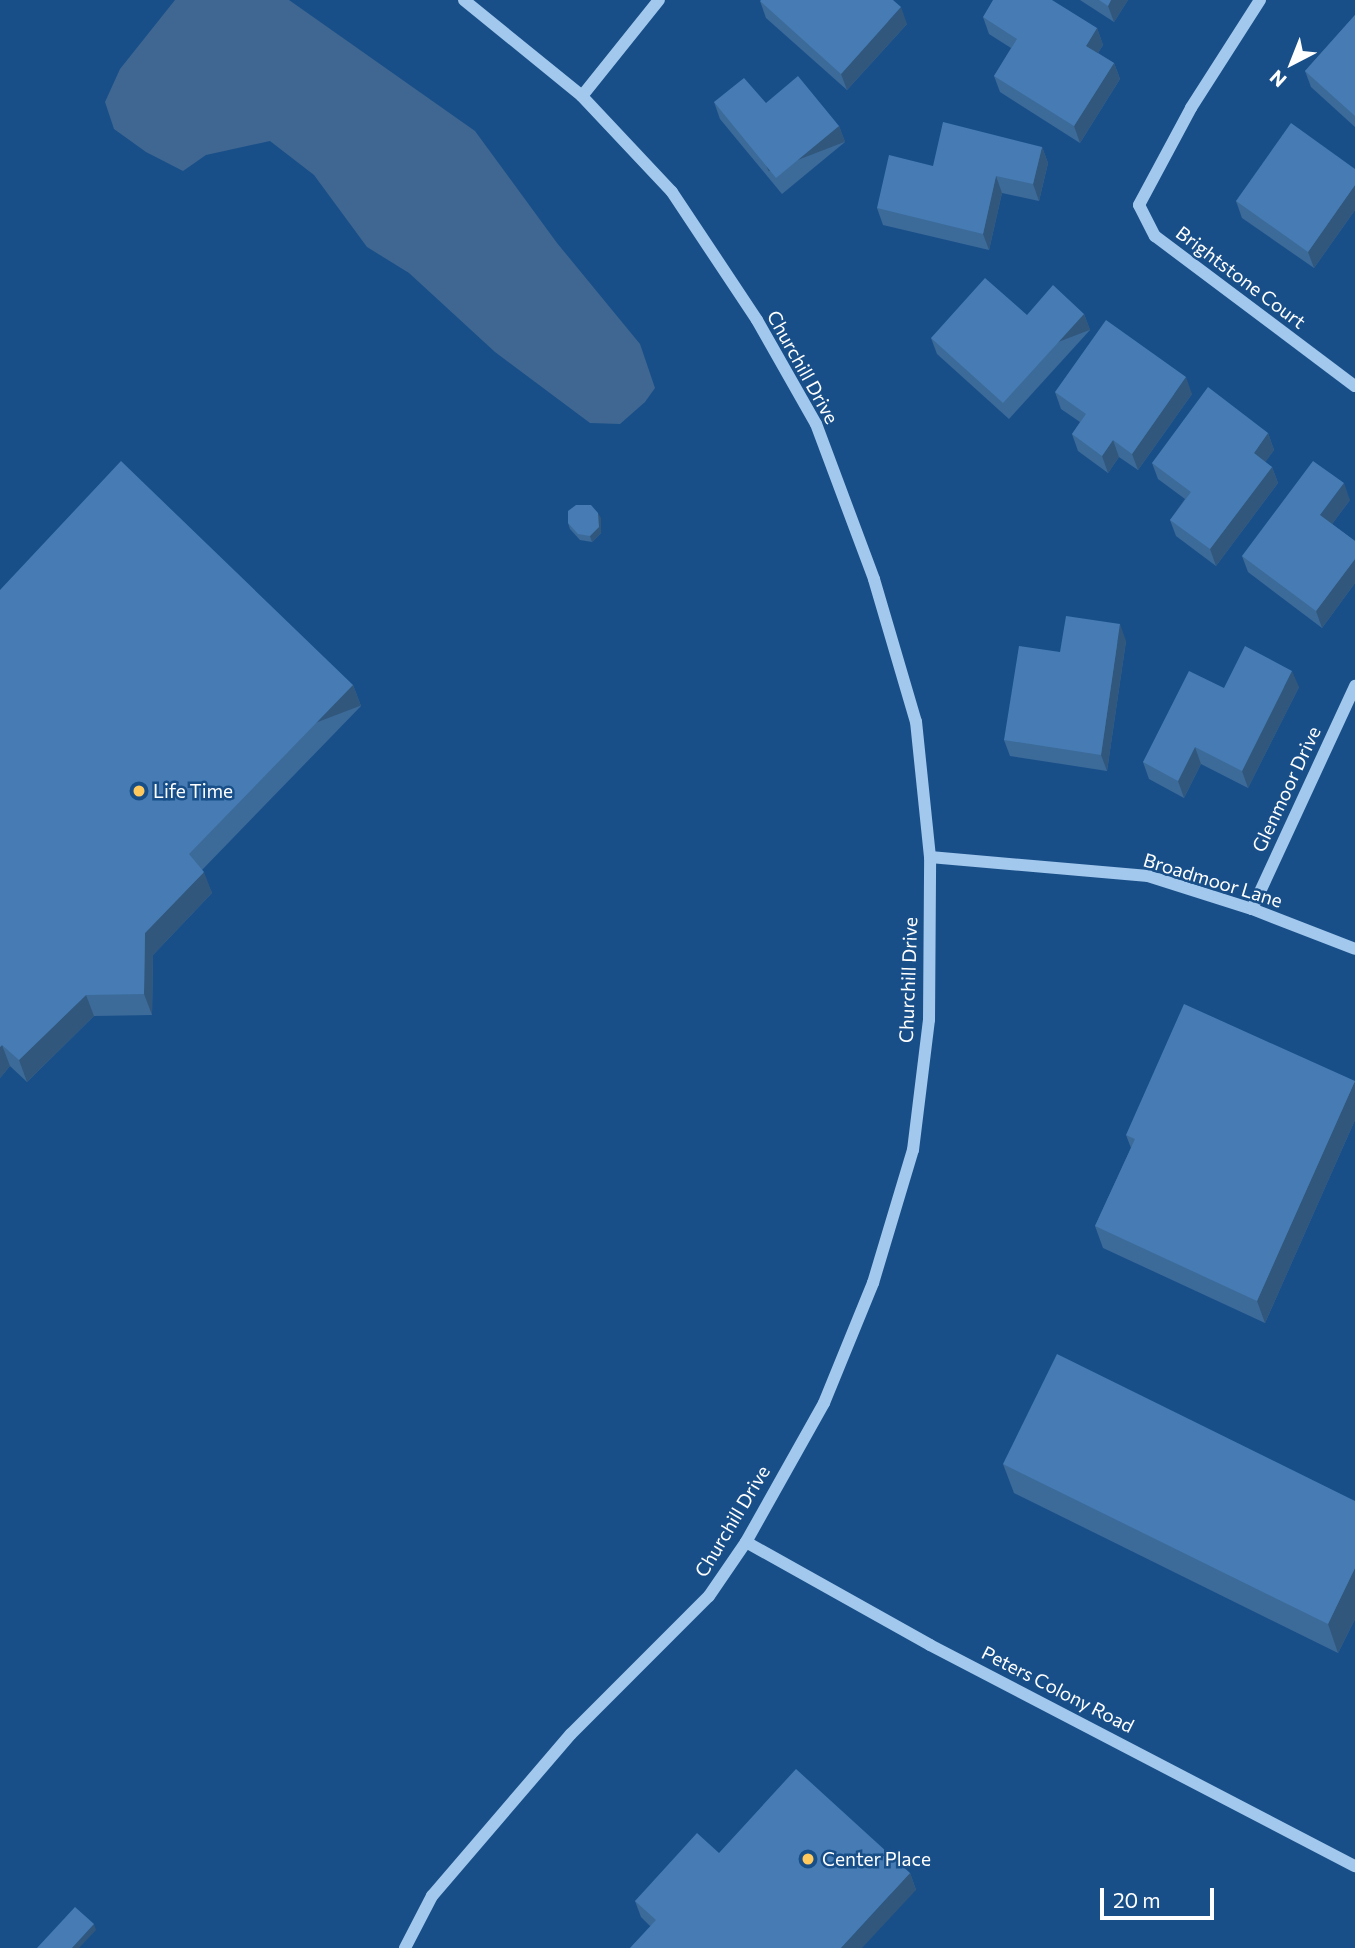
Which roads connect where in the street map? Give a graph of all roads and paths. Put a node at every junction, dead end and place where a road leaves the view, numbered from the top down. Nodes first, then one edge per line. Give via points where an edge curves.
1 (464, 0) edge
2 (659, 0) edge
3 (1260, 0) edge
4 (582, 96) junction
5 (1355, 386) edge
6 (1355, 686) edge
7 (930, 857) junction
8 (1252, 909) junction
9 (1355, 949) edge
10 (746, 1542) junction
11 (1355, 1866) edge
12 (405, 1948) edge

1 - 4 street, Churchill Drive
2 - 4 street
3 - 5 street, Brightstone Court via 1191,108 1139,205 1155,236
4 - 7 street, Churchill Drive via 671,192 757,320 816,424 874,579 916,722
6 - 8 street, Glenmoor Drive
7 - 8 street, Broadmoor Lane via 1148,876
7 - 10 street, Churchill Drive via 929,1020 913,1150 877,1273 824,1403
8 - 9 street, Broadmoor Lane
10 - 11 street, Peters Colony Road via 930,1645
10 - 12 street, Churchill Drive via 709,1596 570,1734 432,1896

